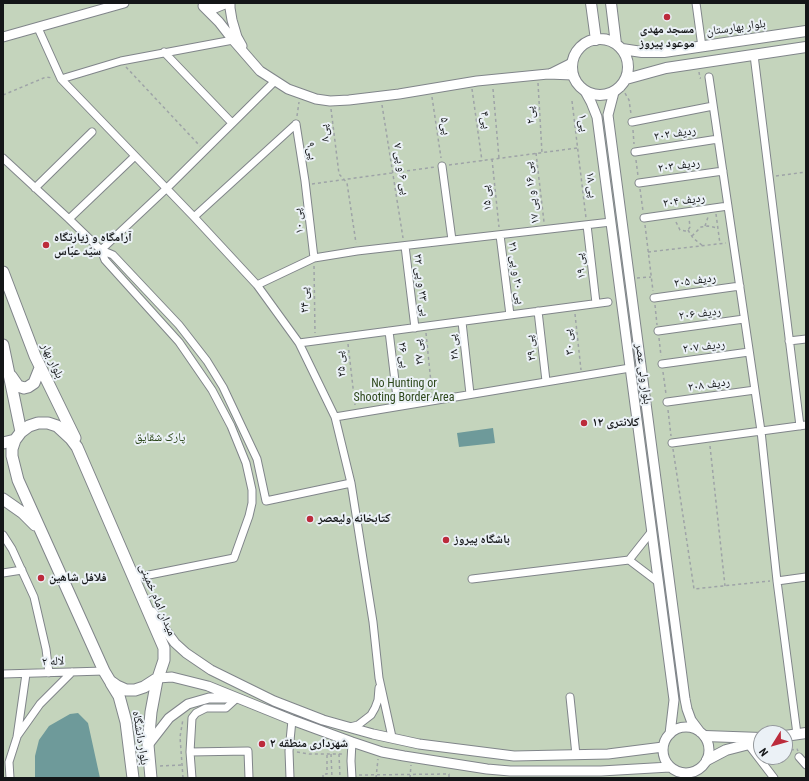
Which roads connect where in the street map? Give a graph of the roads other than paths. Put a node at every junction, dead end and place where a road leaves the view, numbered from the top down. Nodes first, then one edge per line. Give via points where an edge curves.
1 (124, 3) edge
2 (229, 3) edge
3 (591, 3) edge
4 (611, 3) edge
5 (696, 3) edge
6 (201, 4) edge
7 (98, 7) edge
8 (38, 28) junction
9 (806, 31) edge
10 (3, 37) edge
11 (233, 40) junction
12 (596, 40) junction
13 (619, 47) junction
14 (702, 47) junction
15 (806, 47) edge
16 (164, 52) junction
17 (754, 55) junction
18 (248, 58) junction
19 (572, 63) junction
20 (548, 74) junction
21 (573, 75) junction
22 (709, 77) road end
23 (61, 79) junction
24 (275, 81) junction
25 (620, 86) junction
26 (585, 91) junction
27 (713, 106) junction
28 (632, 122) road end
29 (232, 123) junction
30 (92, 132) dead end
31 (718, 139) junction
32 (635, 152) road end
33 (135, 156) junction
34 (3, 158) edge
35 (442, 166) road end
36 (723, 171) junction
37 (305, 180) joint
38 (639, 183) road end
39 (35, 188) junction
40 (167, 188) junction
41 (728, 206) junction
42 (194, 217) junction
43 (644, 218) road end
44 (69, 219) junction
45 (611, 222) junction
46 (587, 225) junction
47 (500, 235) junction
48 (452, 240) junction
49 (404, 246) junction
50 (101, 250) junction
51 (314, 258) junction
52 (3, 272) edge
53 (257, 285) junction
54 (740, 286) junction
55 (654, 298) road end
56 (608, 302) dead end
57 (596, 304) junction
58 (538, 311) junction
59 (510, 315) junction
60 (744, 319) junction
61 (462, 322) junction
62 (415, 328) junction
63 (389, 331) junction
64 (658, 331) road end
65 (806, 339) edge
66 (789, 341) junction
67 (299, 343) junction
68 (3, 345) edge
69 (749, 352) junction
70 (662, 364) road end
71 (40, 368) junction
72 (630, 368) junction
73 (9, 374) junction
74 (546, 382) junction
75 (755, 390) junction
76 (470, 394) junction
77 (667, 402) road end
78 (398, 406) junction
79 (336, 417) junction
80 (803, 426) edge
81 (761, 432) junction
82 (18, 436) junction
83 (3, 443) edge
84 (672, 443) road end
85 (83, 458) junction
86 (352, 483) junction
87 (3, 499) edge
88 (652, 531) junction
89 (42, 534) junction
90 (3, 535) edge
91 (629, 560) junction
92 (22, 570) junction
93 (3, 573) edge
94 (806, 577) edge
95 (134, 578) junction
96 (472, 579) dead end
97 (777, 581) junction
98 (658, 582) junction
99 (143, 599) junction
100 (104, 671) junction
101 (72, 672) junction
102 (50, 673) junction
103 (3, 674) edge
104 (26, 674) junction
105 (379, 678) junction
106 (158, 679) junction
107 (110, 681) junction
108 (242, 686) junction
109 (237, 698) junction
110 (570, 698) dead end
111 (292, 720) junction
112 (350, 727) junction
113 (670, 734) junction
114 (703, 734) junction
115 (801, 734) edge
116 (17, 737) junction
117 (392, 737) junction
118 (753, 737) edge
119 (352, 742) junction
120 (753, 743) edge
121 (748, 744) junction
122 (148, 745) junction
123 (663, 747) junction
124 (190, 752) junction
125 (576, 755) junction
126 (799, 757) dead end
127 (6, 762) edge
128 (705, 763) junction
129 (806, 765) edge
130 (675, 772) edge
131 (510, 774) edge
132 (351, 777) edge
133 (10, 778) edge
134 (133, 778) edge
135 (151, 778) edge
136 (192, 778) edge
137 (249, 778) edge
138 (290, 778) edge
139 (700, 778) edge
140 (774, 778) edge

1 - 7 street
2 - 6 street via 215,8
2 - 18 street via 237,37
3 - 12 main road
4 - 13 main road
5 - 14 street
6 - 11 street
7 - 8 street
8 - 10 street
8 - 23 street
9 - 14 main road, بلوار بهارستان
11 - 16 street
11 - 18 street
12 - 13 main road via 603,39
12 - 19 main road via 585,44 577,52
13 - 14 main road, بلوار بهارستان via 642,52 664,52
13 - 25 main road via 627,58 628,68
15 - 17 main road
16 - 23 street via 121,61
16 - 29 street
17 - 25 main road via 666,68
17 - 66 street
18 - 24 street via 260,71
19 - 20 street
19 - 21 main road
20 - 21 street
20 - 24 street via 330,101 301,94
21 - 26 main road
22 - 27 street
23 - 33 street
24 - 29 street
25 - 26 main road via 599,96
25 - 114 street, بلوار ولی عصر via 608,115 685,699 690,720
26 - 45 street, بلوار ولی عصر via 597,117
27 - 28 street
27 - 31 street
29 - 40 street
30 - 39 street
31 - 32 street, ردیف ۲۰۲
31 - 36 street
33 - 40 street
33 - 44 street
34 - 39 street
35 - 48 street
36 - 38 street, ردیف ۲۰۳
36 - 41 street
37 - 42 street, پی۹ via 296,124
37 - 51 street, پی ۱۰
39 - 44 street
40 - 42 street
40 - 50 street
41 - 43 street, ردیف ۲۰۴
41 - 54 street
42 - 53 street
44 - 50 street
45 - 46 street
45 - 72 street, بلوار ولی عصر
46 - 47 street
46 - 57 street, پی ۱۹
47 - 48 street
47 - 59 street, پی ۲۰ و پی ۲۱
48 - 49 street
49 - 51 street
49 - 62 street, پی ۲۳ و پی ۲۲
50 - 86 street via 112,255 124,267 178,325 207,361 223,387 257,459 266,501
50 - 95 street via 105,260 179,342 212,390 231,426 246,463 252,490 249,516 234,558
51 - 53 street
52 - 71 main road, بلوار بهار
53 - 67 street
54 - 55 street, ردیف ۲۰۵
54 - 60 street
56 - 57 street
57 - 58 street
58 - 59 street
58 - 74 street, پی ۲۹
59 - 61 street
60 - 64 street, ردیف ۲۰۶
60 - 69 street
61 - 62 street
61 - 76 street, پی ۲۸
62 - 63 street
63 - 67 street
63 - 78 street, پی ۲۶
65 - 66 street
66 - 80 street
67 - 79 street
68 - 73 main road
69 - 70 street, ردیف ۲۰۷
69 - 75 street
71 - 73 main road via 34,383 24,388 18,386
71 - 85 main road, بلوار بهار
72 - 74 street
72 - 88 street, بلوار ولی عصر
73 - 82 main road
74 - 76 street
75 - 77 street, ردیف ۲۰۸
75 - 81 street
76 - 78 street
78 - 79 street
79 - 86 street
80 - 81 street
81 - 84 street
81 - 97 street
82 - 83 main road, میدان امام خمینی
82 - 85 main road, میدان امام خمینی via 29,426 38,423 57,426 72,439
82 - 89 main road via 12,449 15,472
85 - 95 main road, میدان امام خمینی
86 - 105 street
87 - 89 main road via 23,513
88 - 91 street
88 - 98 street, بلوار ولی عصر
89 - 100 main road
90 - 92 street
91 - 96 street
91 - 98 street
92 - 93 street
92 - 102 street via 34,597
94 - 97 street
95 - 99 main road, میدان امام خمینی
97 - 115 street
98 - 113 street, بلوار ولی عصر via 674,700
99 - 106 main road, میدان امام خمینی via 164,648 164,660
99 - 108 street via 175,643 186,653
100 - 101 street, لاله ۲
100 - 107 main road
101 - 102 street, لاله ۲
101 - 116 street via 40,704
102 - 104 street, لاله ۲
103 - 104 street, لاله ۲
104 - 116 street
105 - 112 street via 376,708 365,721
105 - 117 street
106 - 107 main road via 148,686 135,690 126,690
106 - 109 street via 172,676 186,679
106 - 122 main road, بلوار دانشگاه via 150,712
107 - 134 main road, بلوار دانشگاه via 119,696 126,722
108 - 109 street
108 - 112 street via 323,720
109 - 111 street
109 - 122 street via 209,698 188,704 169,718
109 - 124 street via 226,708 206,708 196,713 192,718
110 - 125 street
111 - 119 street
111 - 138 street
112 - 117 street
113 - 114 street via 684,727 693,728
113 - 123 street
114 - 118 main road
114 - 128 street via 709,748
116 - 127 street
117 - 125 street via 419,744 514,756
119 - 131 street via 412,758
119 - 132 street
120 - 121 main road
121 - 128 main road via 726,750
121 - 140 street
122 - 135 main road, بلوار دانشگاه
123 - 125 street
123 - 130 street via 666,761
124 - 136 street
124 - 137 street via 248,751
126 - 129 street
127 - 133 street
128 - 130 street via 690,773
128 - 139 street
130 - 131 street

